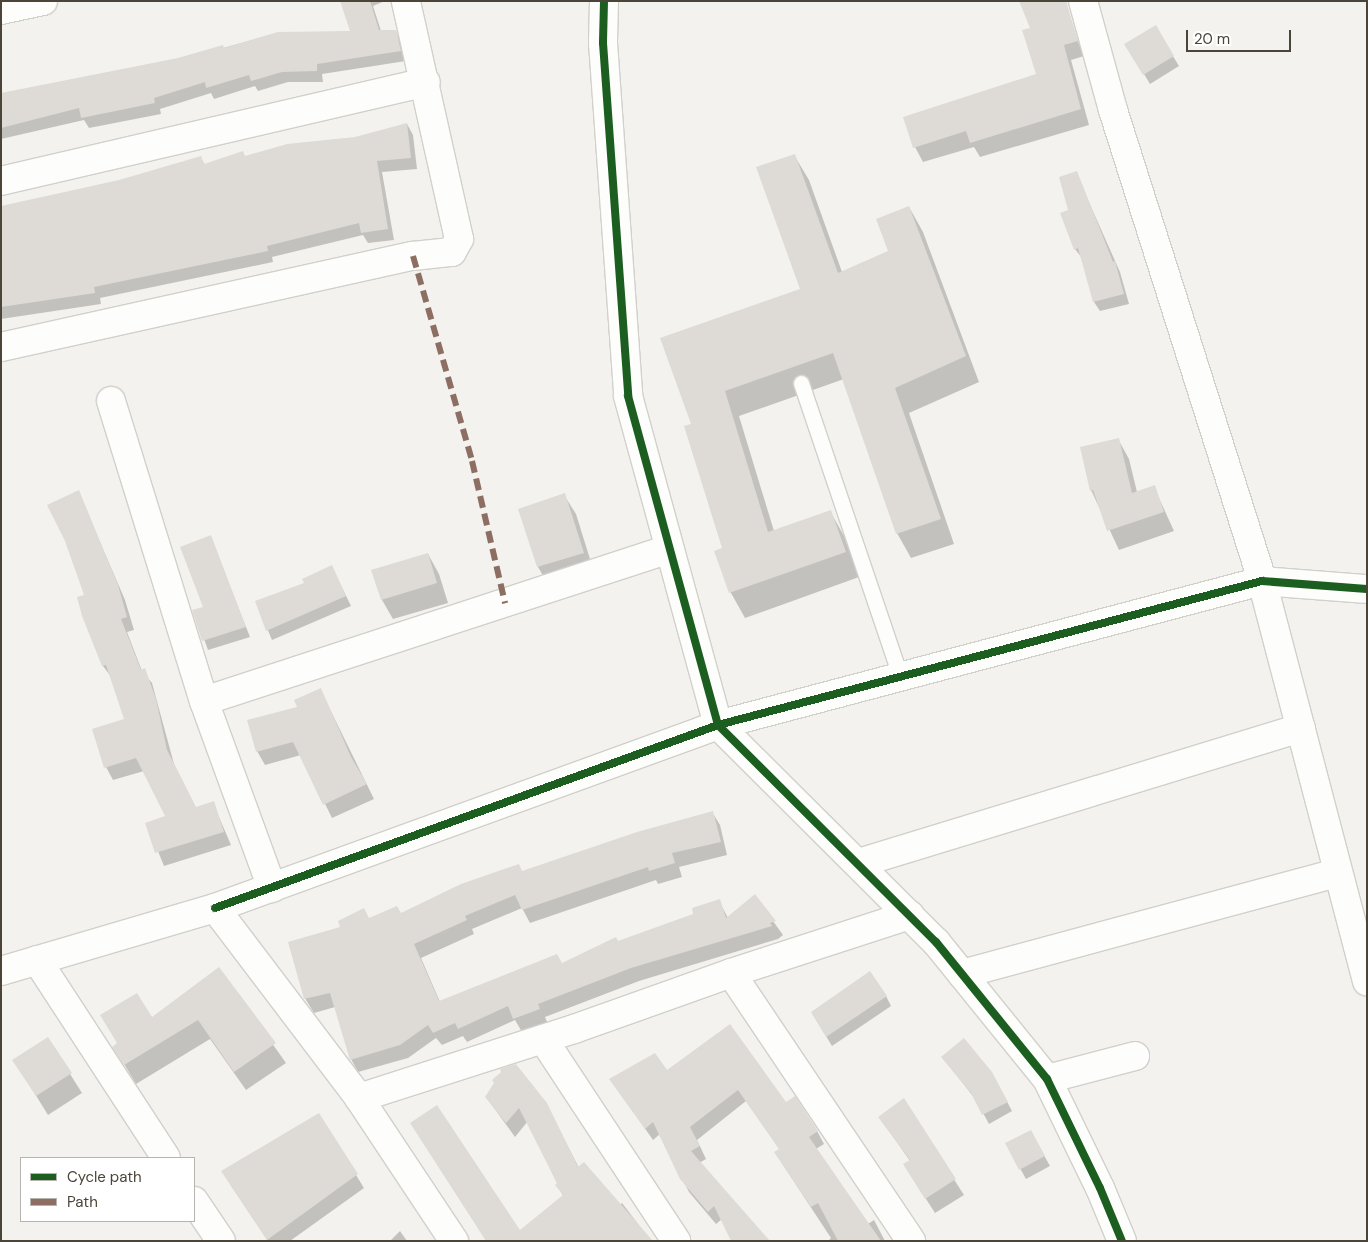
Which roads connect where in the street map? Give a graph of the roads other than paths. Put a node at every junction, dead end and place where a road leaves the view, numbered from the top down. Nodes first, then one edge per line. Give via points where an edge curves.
1 (43, 1) edge
2 (406, 1) edge
3 (604, 1) edge
4 (1083, 1) edge
5 (1, 10) edge
6 (426, 82) junction
7 (1, 181) edge
8 (1, 348) edge
9 (801, 383) dead end
10 (111, 401) dead end
11 (669, 549) junction
12 (1262, 581) junction
13 (1367, 589) edge
14 (900, 676) junction
15 (204, 701) junction
16 (718, 726) junction
17 (1301, 728) junction
18 (860, 863) junction
19 (1337, 873) junction
20 (272, 888) junction
21 (215, 908) junction
22 (910, 915) junction
23 (37, 960) junction
24 (1, 971) edge
25 (731, 973) junction
26 (962, 974) junction
27 (1367, 981) edge
28 (543, 1039) junction
29 (1135, 1056) dead end
30 (1047, 1079) junction
31 (359, 1098) junction
32 (165, 1157) edge
33 (195, 1202) edge
34 (222, 1241) edge
35 (454, 1241) edge
36 (676, 1241) edge
37 (911, 1241) edge
38 (1122, 1241) edge

1 - 5 street
2 - 6 street
3 - 11 street via 603,44 628,396
4 - 12 street via 1116,119
6 - 7 street
6 - 8 street via 459,239 452,252 413,256
9 - 14 lane
10 - 15 street
11 - 15 street
11 - 16 street
12 - 13 street
12 - 14 street
12 - 17 street
14 - 16 street
15 - 20 street
16 - 18 street
16 - 20 street
17 - 18 street
17 - 19 street
18 - 22 street
19 - 26 street
19 - 27 street
20 - 21 street
21 - 23 street
21 - 31 street
22 - 25 street
22 - 26 street
23 - 24 street
23 - 32 street
25 - 28 street
25 - 37 street
26 - 30 street
28 - 31 street
28 - 36 street
29 - 30 street
30 - 38 street
31 - 35 street
33 - 34 street

